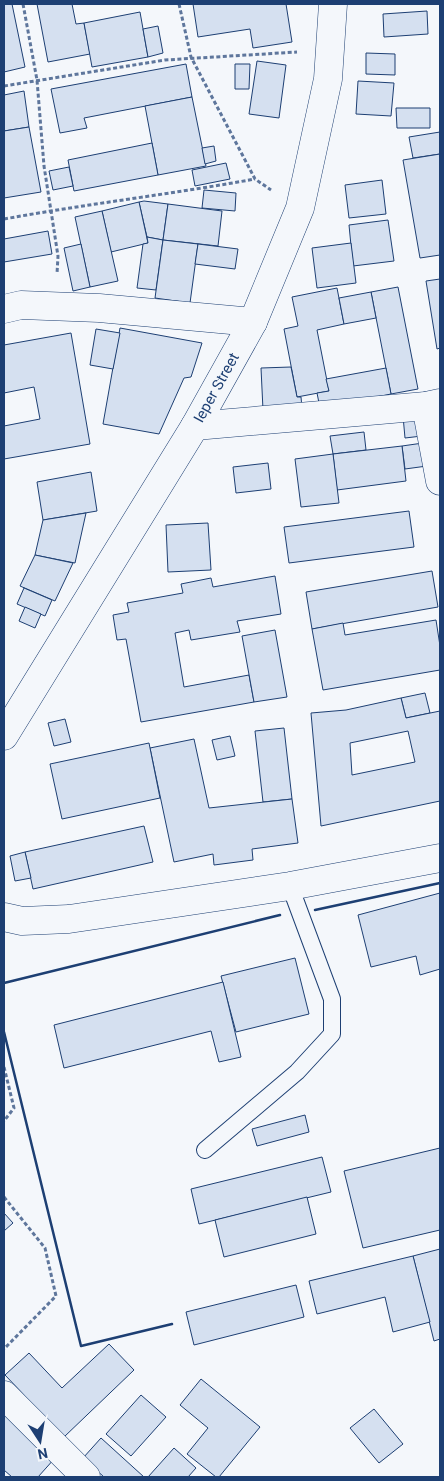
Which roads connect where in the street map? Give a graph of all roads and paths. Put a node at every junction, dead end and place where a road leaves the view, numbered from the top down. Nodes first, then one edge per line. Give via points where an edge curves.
1 (23, 4) edge
2 (179, 4) edge
3 (332, 4) edge
4 (330, 50) junction
5 (191, 57) junction
6 (37, 80) junction
7 (4, 86) edge
8 (255, 179) junction
9 (300, 208) junction
10 (50, 210) junction
11 (4, 219) edge
12 (55, 307) junction
13 (4, 309) edge
14 (253, 322) junction
15 (433, 405) edge
16 (195, 426) junction
17 (440, 481) edge
18 (4, 736) edge
19 (440, 858) edge
20 (290, 886) junction
21 (4, 917) edge
22 (4, 1067) edge
23 (4, 1121) edge
24 (205, 1150) dead end
25 (4, 1197) edge
26 (4, 1349) edge
27 (4, 1395) edge
28 (86, 1477) edge

1 - 6 path
2 - 5 path
3 - 4 street, Ieper Street
4 - 5 path
4 - 9 street, Ieper Street via 328,79
5 - 6 path
5 - 8 path
6 - 7 path
6 - 10 path
8 - 9 path
8 - 10 path
9 - 14 street, Ieper Street
10 - 11 path
10 - 12 path via 58,256
12 - 13 street
12 - 14 street
14 - 16 street, Ieper Street
15 - 16 street
15 - 17 street
16 - 18 street, Ieper Street
19 - 20 street
20 - 21 street via 69,919 22,921
20 - 24 lane via 332,999 332,1034 297,1072
22 - 23 path via 14,1108
25 - 26 path via 45,1248 56,1296
27 - 28 street

